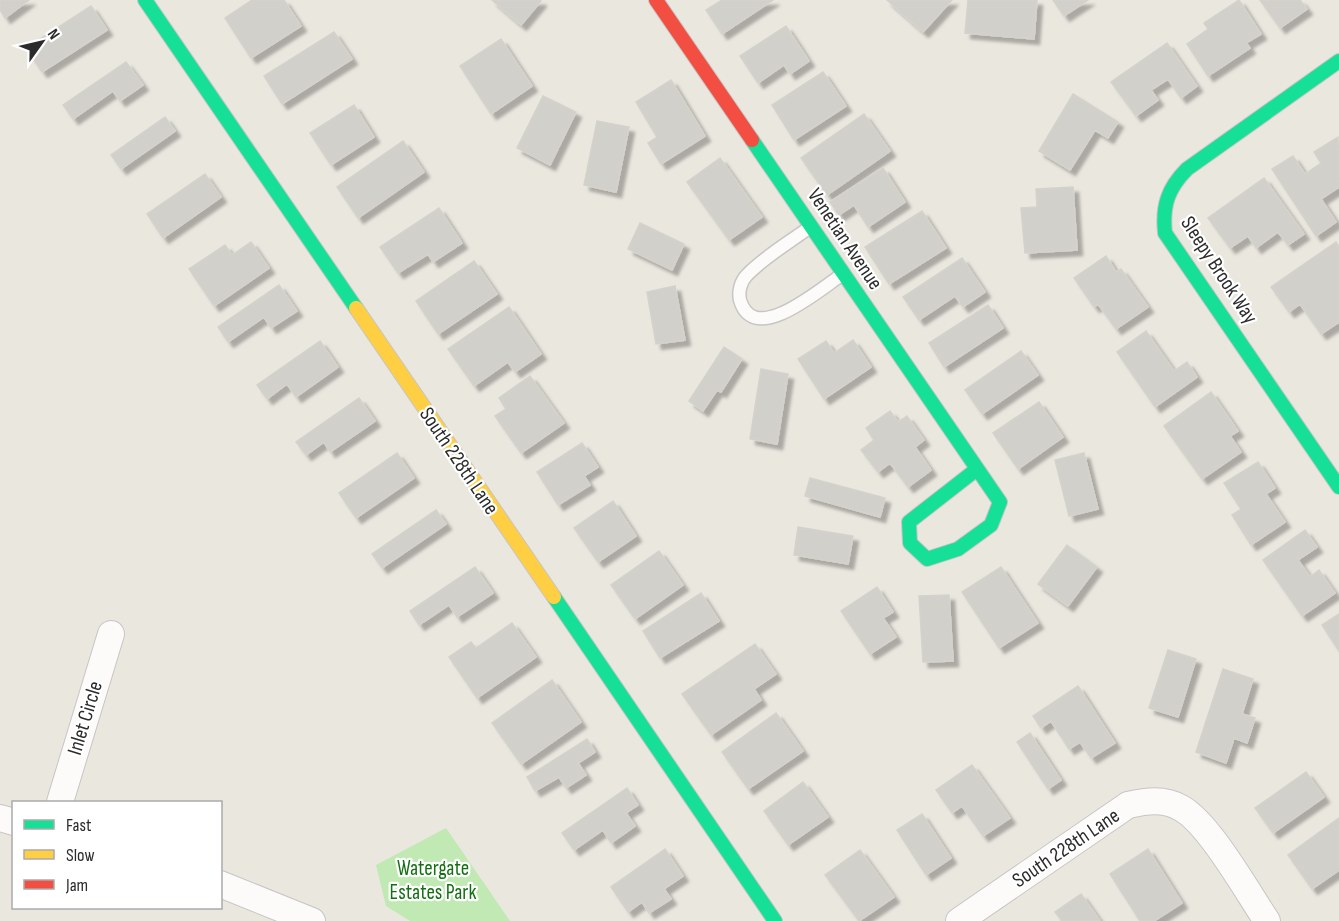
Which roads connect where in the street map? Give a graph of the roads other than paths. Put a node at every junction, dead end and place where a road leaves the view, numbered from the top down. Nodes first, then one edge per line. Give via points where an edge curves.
1 (145, 0) edge
2 (656, 0) edge
3 (1339, 61) edge
4 (811, 227) junction
5 (843, 274) junction
6 (977, 469) junction
7 (1339, 487) edge
8 (111, 634) dead end
9 (60, 801) edge
10 (222, 885) edge
11 (312, 921) edge
12 (775, 921) edge
13 (959, 921) edge
14 (1267, 921) edge

1 - 12 street, South 228th Lane
2 - 4 street, Venetian Avenue
3 - 7 street, Sleepy Brook Way via 1173,181 1162,215 1165,233
4 - 5 street, Venetian Avenue
4 - 5 lane via 746,275 739,288 740,301 749,315 763,320 781,315
5 - 6 street, Venetian Avenue
6 - 6 street, Venetian Avenue via 1000,502 992,525 958,549 927,559 910,543 909,522
8 - 9 street, Inlet Circle
10 - 11 street
13 - 14 street, South 228th Lane via 1128,805 1146,801 1182,808 1203,828

